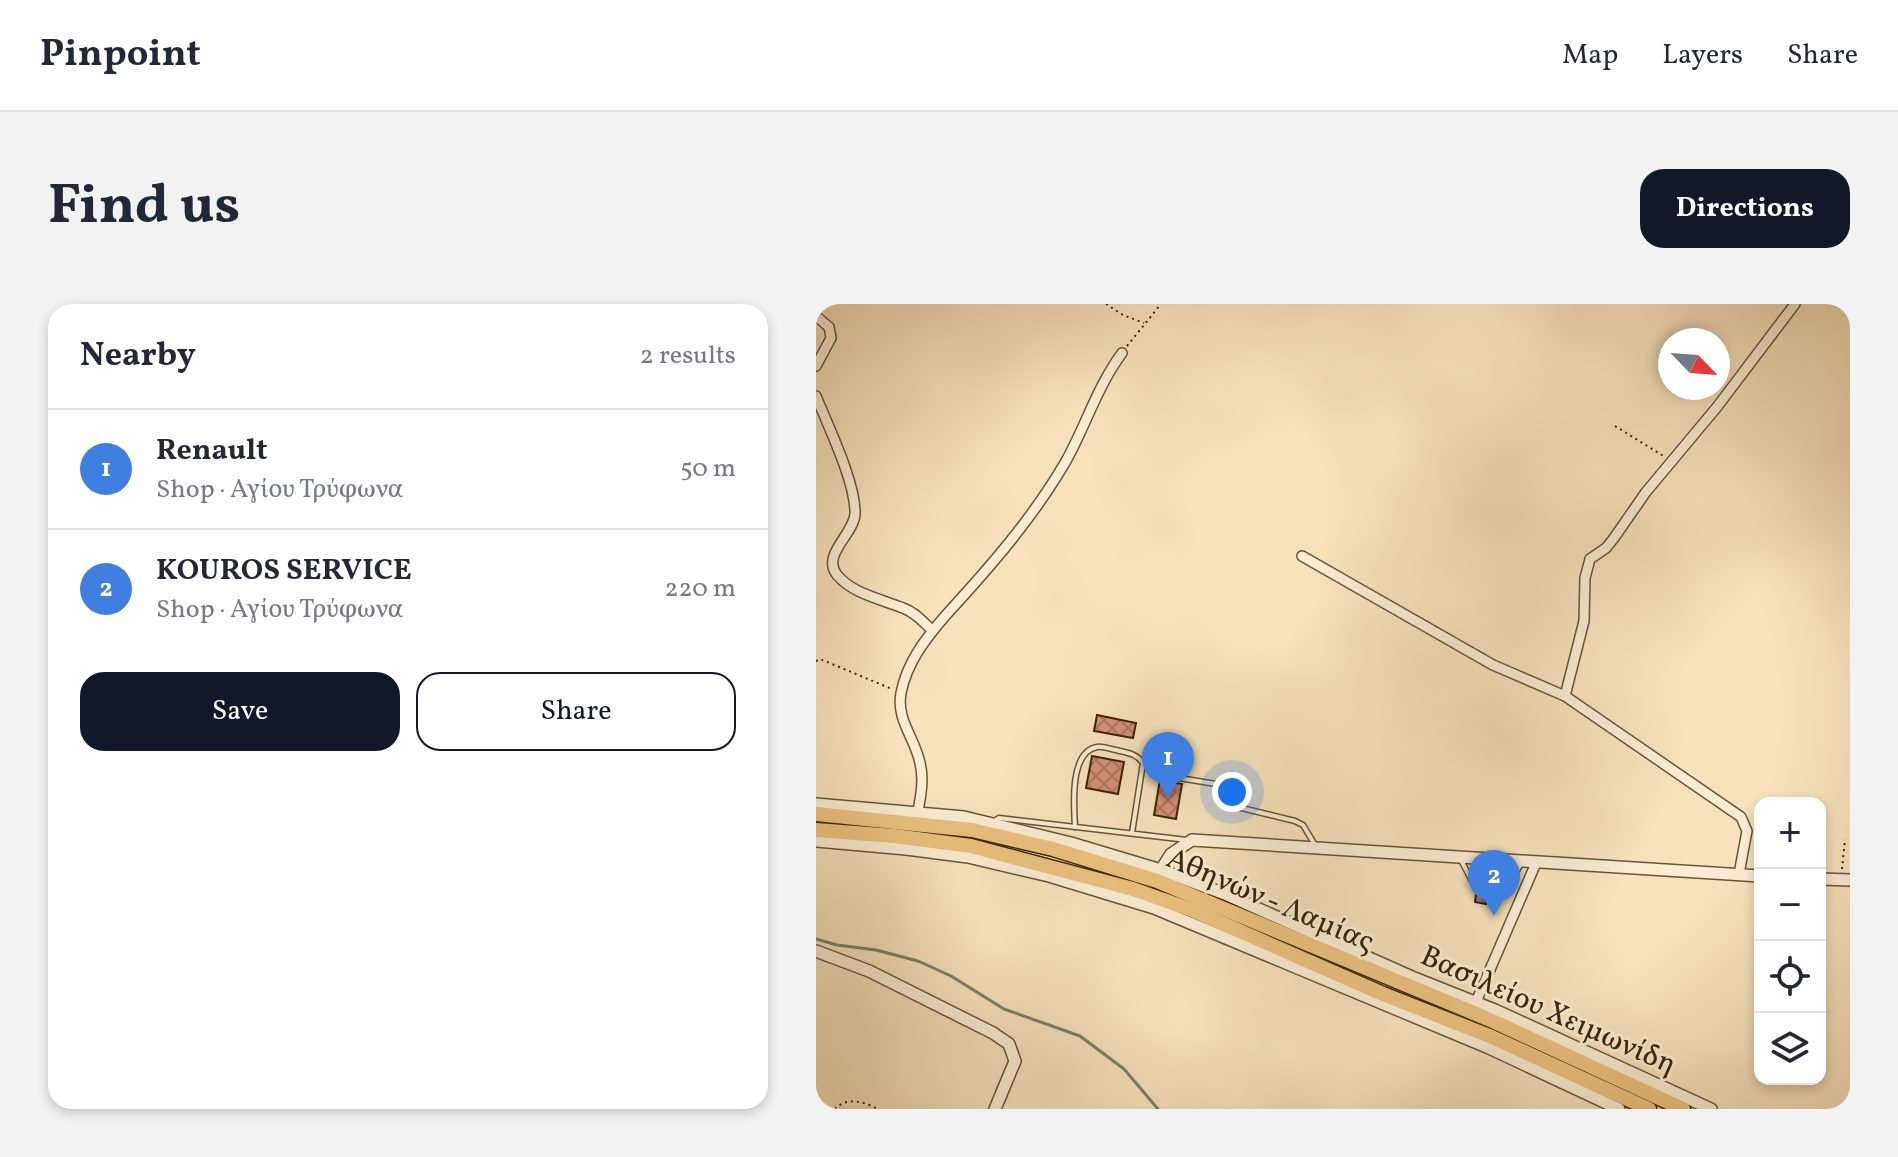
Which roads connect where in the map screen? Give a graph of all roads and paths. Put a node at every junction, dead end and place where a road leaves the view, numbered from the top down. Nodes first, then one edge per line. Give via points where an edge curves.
1 (1106, 304) edge
2 (1161, 304) edge
3 (1795, 304) edge
4 (816, 316) edge
5 (1145, 323) junction
6 (1122, 353) joint
7 (816, 366) edge
8 (816, 396) edge
9 (1615, 426) dead end
10 (1671, 462) junction
11 (1302, 556) dead end
12 (932, 630) junction
13 (816, 661) edge
14 (902, 692) junction
15 (1565, 696) junction
16 (1161, 775) dead end
17 (816, 804) edge
18 (918, 811) junction
19 (816, 814) edge
20 (992, 823) junction
21 (1075, 827) junction
22 (816, 830) edge
23 (1132, 833) junction
24 (1845, 839) dead end
25 (1192, 840) junction
26 (816, 841) edge
27 (1316, 848) junction
28 (1460, 857) junction
29 (1522, 862) junction
30 (1536, 863) junction
31 (1161, 870) junction
32 (1739, 874) junction
33 (1754, 875) edge
34 (1826, 879) edge
35 (1846, 880) edge
36 (816, 951) edge
37 (1476, 1002) junction
38 (835, 1109) edge
39 (878, 1109) edge
40 (995, 1109) edge
41 (1619, 1109) edge
42 (1649, 1109) edge
43 (1683, 1109) edge
44 (1711, 1109) edge

1 - 5 path
2 - 5 path
3 - 10 street
4 - 7 street via 829,327 831,338
5 - 6 path
6 - 12 street via 1065,463 1031,515
8 - 12 street via 855,511 853,525 833,556 836,574 865,595 914,613
9 - 10 path
10 - 15 street via 1606,548 1587,564 1584,621
11 - 15 street via 1493,665
12 - 14 street via 912,662
13 - 14 path via 837,664
14 - 18 street via 905,726 920,762
15 - 32 street via 1741,817 1747,831
16 - 27 lane via 1216,784 1224,790 1229,807 1295,821
17 - 18 street, Βασιλείου Χειμωνίδη
18 - 20 street, Βασιλείου Χειμωνίδη
19 - 43 main road, Αθηνών - Λαμίας via 972,830 1139,875 1488,1019
20 - 21 lane via 999,818
20 - 31 street, Βασιλείου Χειμωνίδη
21 - 23 lane
21 - 23 lane via 1075,778 1088,752 1100,746 1137,755 1143,763
22 - 42 main road, Αθηνών - Λαμίας via 958,843 1133,889 1502,1041
23 - 25 lane
24 - 35 path
25 - 27 street
25 - 31 street via 1174,851
26 - 41 street via 968,857 1154,908 1489,1048
27 - 28 street
28 - 29 street
28 - 29 lane via 1472,881 1510,882
29 - 30 street
30 - 32 street
30 - 37 street
31 - 37 street, Βασιλείου Χειμωνίδη
32 - 33 street
34 - 35 street
36 - 40 street via 869,971 1009,1044 1015,1061
37 - 44 street, Βασιλείου Χειμωνίδη
38 - 39 path via 849,1101

